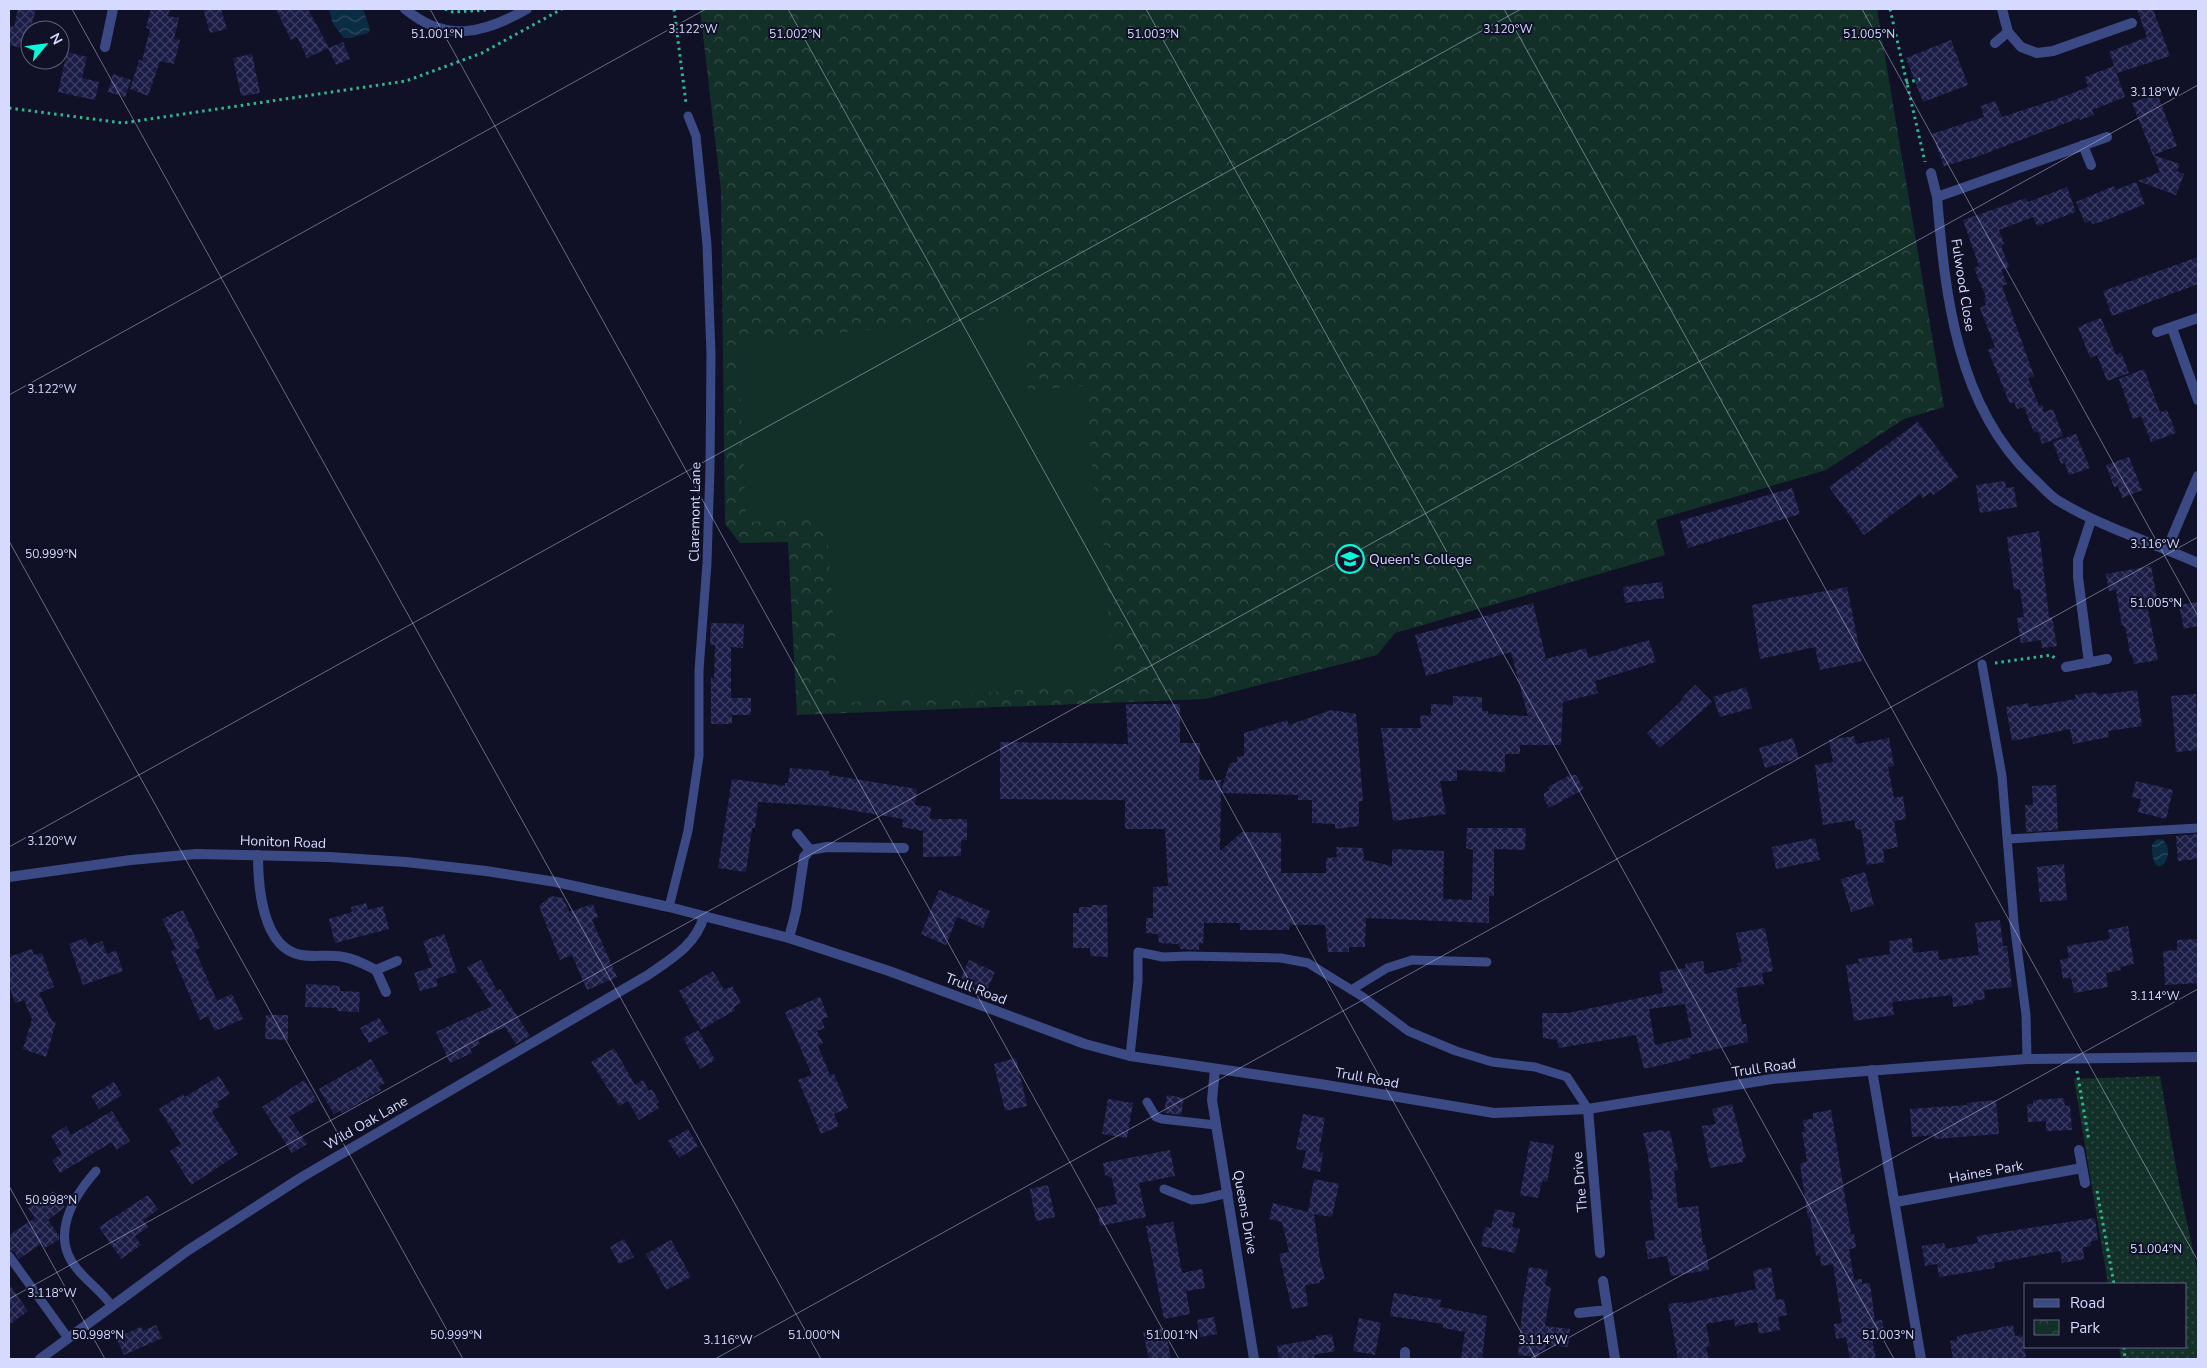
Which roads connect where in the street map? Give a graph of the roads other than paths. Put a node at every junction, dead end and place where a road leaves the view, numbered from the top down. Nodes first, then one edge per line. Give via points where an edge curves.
1 (113, 9) edge
2 (404, 9) edge
3 (527, 9) edge
4 (2002, 9) edge
5 (2132, 23) dead end
6 (2008, 32) junction
7 (1994, 44) dead end
8 (105, 47) dead end
9 (688, 116) road end
10 (2108, 137) dead end
11 (2083, 145) junction
12 (2091, 164) dead end
13 (1931, 173) road end
14 (1937, 198) junction
15 (2198, 318) edge
16 (2172, 328) junction
17 (2157, 332) dead end
18 (2198, 400) edge
19 (2198, 476) edge
20 (2091, 520) junction
21 (2167, 549) junction
22 (2198, 563) edge
23 (2107, 659) dead end
24 (2089, 663) junction
25 (1982, 664) road end
26 (2066, 667) dead end
27 (2198, 828) edge
28 (797, 834) dead end
29 (2008, 839) junction
30 (904, 848) dead end
31 (810, 850) junction
32 (258, 855) junction
33 (9, 877) edge
34 (556, 882) joint
35 (670, 907) junction
36 (704, 916) junction
37 (789, 938) junction
38 (397, 961) dead end
39 (1487, 962) dead end
40 (376, 970) junction
41 (1351, 990) junction
42 (386, 992) dead end
43 (1130, 1056) junction
44 (2198, 1057) edge
45 (2027, 1059) junction
46 (1215, 1069) junction
47 (1872, 1070) junction
48 (1147, 1102) dead end
49 (1588, 1109) junction
50 (1216, 1125) junction
51 (2079, 1150) dead end
52 (2082, 1168) junction
53 (96, 1171) dead end
54 (2085, 1183) dead end
55 (1164, 1190) dead end
56 (1228, 1192) junction
57 (1896, 1202) junction
58 (1600, 1253) dead end
59 (9, 1256) edge
60 (1603, 1281) dead end
61 (112, 1306) junction
62 (1607, 1310) junction
63 (1579, 1313) dead end
64 (68, 1338) junction
65 (40, 1359) edge
66 (1254, 1359) edge
67 (1615, 1359) edge
68 (1921, 1359) edge

1 - 8 street
2 - 3 street via 436,29 462,32 494,25
4 - 6 street
5 - 6 street via 2053,51 2037,52 2021,47
6 - 7 street
9 - 35 lane, Claremont Lane via 696,136 707,245 711,354 710,468 699,670 699,756 688,831
10 - 11 street
11 - 12 street
11 - 14 street
13 - 14 street, Fulwood Close
14 - 20 street, Fulwood Close via 1950,312 1976,393 1993,430 2023,468 2055,498
15 - 16 street
16 - 17 street
16 - 18 street
19 - 21 street
20 - 21 street, Fulwood Close
20 - 24 street via 2078,560
21 - 22 street, Fulwood Close
23 - 24 street
24 - 26 street
25 - 29 lane via 2002,776
27 - 29 lane
28 - 31 street
29 - 45 lane via 2014,923 2026,1015
30 - 31 street via 827,846
31 - 37 street via 804,857
32 - 33 street, Honiton Road via 187,855
32 - 34 street, Honiton Road via 406,862
32 - 40 street via 267,923 285,948 298,955 337,956
34 - 35 street, Trull Road
35 - 36 street, Trull Road
36 - 37 street, Trull Road
36 - 61 street, Wild Oak Lane via 690,943 648,975 302,1177 187,1251
37 - 43 street, Trull Road via 889,970 1084,1044
38 - 40 street
39 - 41 lane via 1412,960 1387,968
40 - 42 street
41 - 43 lane via 1308,963 1281,958 1162,957 1138,952
41 - 49 lane via 1408,1031 1456,1051 1492,1062 1536,1067 1567,1077
43 - 46 street, Trull Road
44 - 45 street, Trull Road
45 - 47 street, Trull Road
46 - 49 street, Trull Road via 1494,1113
46 - 50 street, Queens Drive via 1212,1100
47 - 49 street, Trull Road via 1772,1079
47 - 57 street
48 - 50 lane via 1156,1117 1162,1119
49 - 58 street, The Drive
50 - 56 street, Queens Drive
51 - 52 street
52 - 54 street
52 - 57 street, Haines Park
53 - 61 lane via 78,1194 64,1226 63,1238 70,1259
55 - 56 lane via 1192,1200
56 - 66 street, Queens Drive
57 - 68 street
59 - 64 lane
60 - 62 street
61 - 64 street, Wild Oak Lane
62 - 63 street
62 - 67 street
64 - 65 street, Wild Oak Lane

